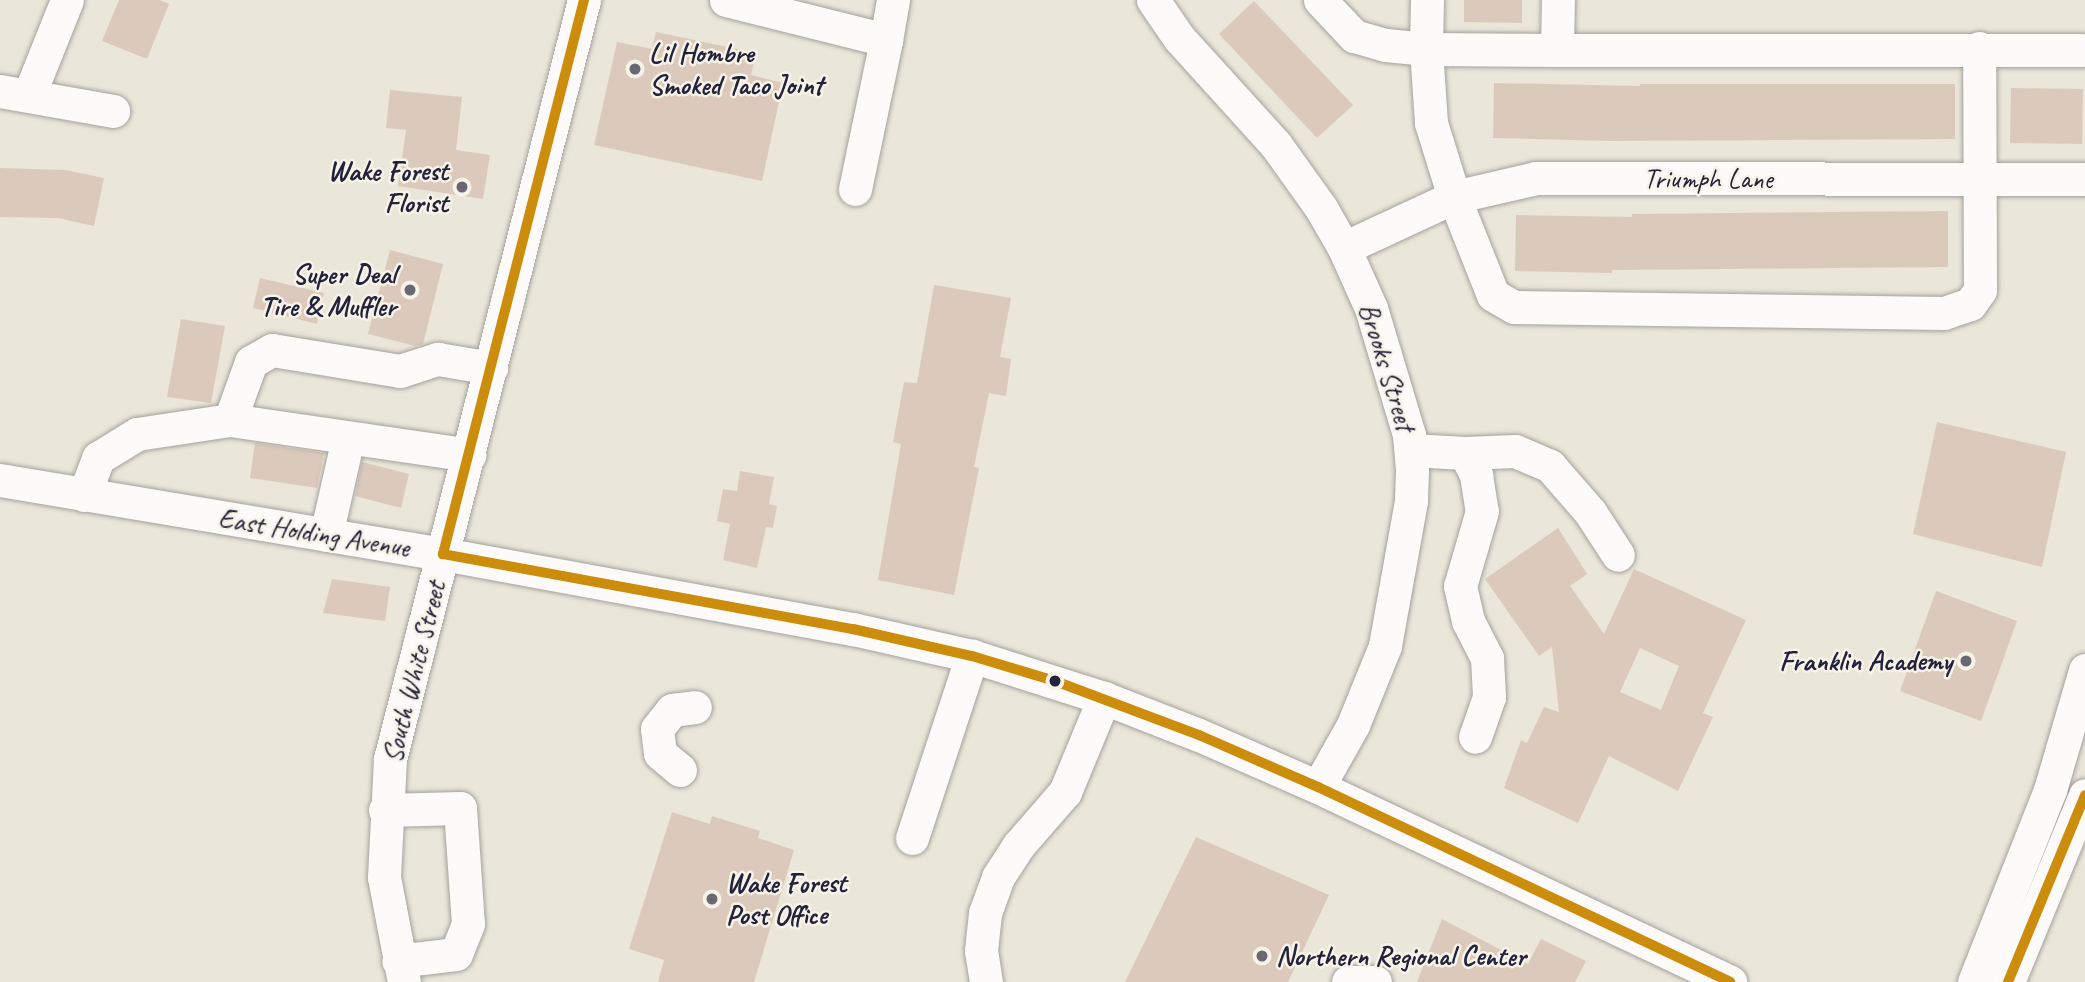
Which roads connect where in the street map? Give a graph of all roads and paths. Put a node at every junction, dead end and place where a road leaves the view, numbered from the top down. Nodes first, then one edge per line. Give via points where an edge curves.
1 (67, 0) edge
2 (584, 0) edge
3 (726, 0) edge
4 (892, 0) edge
5 (1153, 0) edge
6 (1320, 0) edge
7 (1427, 0) edge
8 (1558, 0) edge
9 (886, 40) junction
10 (1979, 48) junction
11 (1426, 49) junction
12 (1556, 50) junction
13 (2081, 50) dead end
14 (15, 93) edge
15 (113, 111) dead end
16 (2085, 179) edge
17 (1981, 180) junction
18 (855, 189) dead end
19 (1454, 197) junction
20 (1344, 248) junction
21 (491, 368) junction
22 (230, 420) junction
23 (348, 438) junction
24 (1411, 450) junction
25 (1465, 453) junction
26 (469, 455) junction
27 (0, 480) edge
28 (83, 495) junction
29 (326, 535) junction
30 (443, 554) junction
31 (1618, 555) dead end
32 (972, 656) junction
33 (2085, 670) edge
34 (1104, 698) junction
35 (695, 707) dead end
36 (1475, 737) dead end
37 (680, 770) dead end
38 (1318, 787) junction
39 (2085, 795) edge
40 (385, 810) junction
41 (912, 838) dead end
42 (1673, 969) edge
43 (401, 971) edge
44 (986, 982) edge
45 (1348, 982) edge
46 (1375, 982) edge
47 (1730, 982) edge
48 (1974, 982) edge
49 (2008, 982) edge

1 - 14 street
2 - 21 street, South White Street
3 - 9 street
4 - 9 street
5 - 20 street, Brooks Street via 1179,38 1276,145
6 - 11 street via 1354,36
7 - 11 street
8 - 12 street
9 - 18 street
10 - 12 street
10 - 13 street
10 - 17 street
11 - 12 street
11 - 19 street via 1431,123
14 - 15 street
16 - 17 street, Triumph Lane
17 - 19 street, Triumph Lane via 1535,178
17 - 19 street via 1980,290 1970,304 1944,313 1514,307 1493,295
19 - 20 street, Triumph Lane
20 - 24 street, Brooks Street via 1384,346
21 - 22 street via 438,359 400,371 272,350 251,362
21 - 26 street, South White Street
22 - 23 street
22 - 28 street via 137,434 98,457
23 - 26 street
23 - 29 street
24 - 25 street
24 - 38 street, Brooks Street via 1411,501 1385,646 1353,725
25 - 31 street via 1515,451 1550,466 1590,512
25 - 36 street via 1476,475 1482,511 1460,586 1468,621 1487,658 1489,697
26 - 30 street, South White Street
27 - 28 street, East Holding Avenue
28 - 29 street, East Holding Avenue
29 - 30 street, East Holding Avenue
30 - 32 street, East Holding Avenue via 853,629
30 - 40 street, South White Street via 390,759
32 - 34 street, East Holding Avenue
32 - 41 street
33 - 48 street via 2050,790
34 - 38 street, East Holding Avenue
34 - 44 street via 1065,792 998,877 985,913 981,951
35 - 37 street via 672,710 657,729 660,753
38 - 42 street, East Holding Avenue
39 - 49 street
40 - 43 street, South White Street via 384,877
40 - 43 street via 460,808 468,924 456,954
42 - 47 street, East Holding Avenue
45 - 46 street

